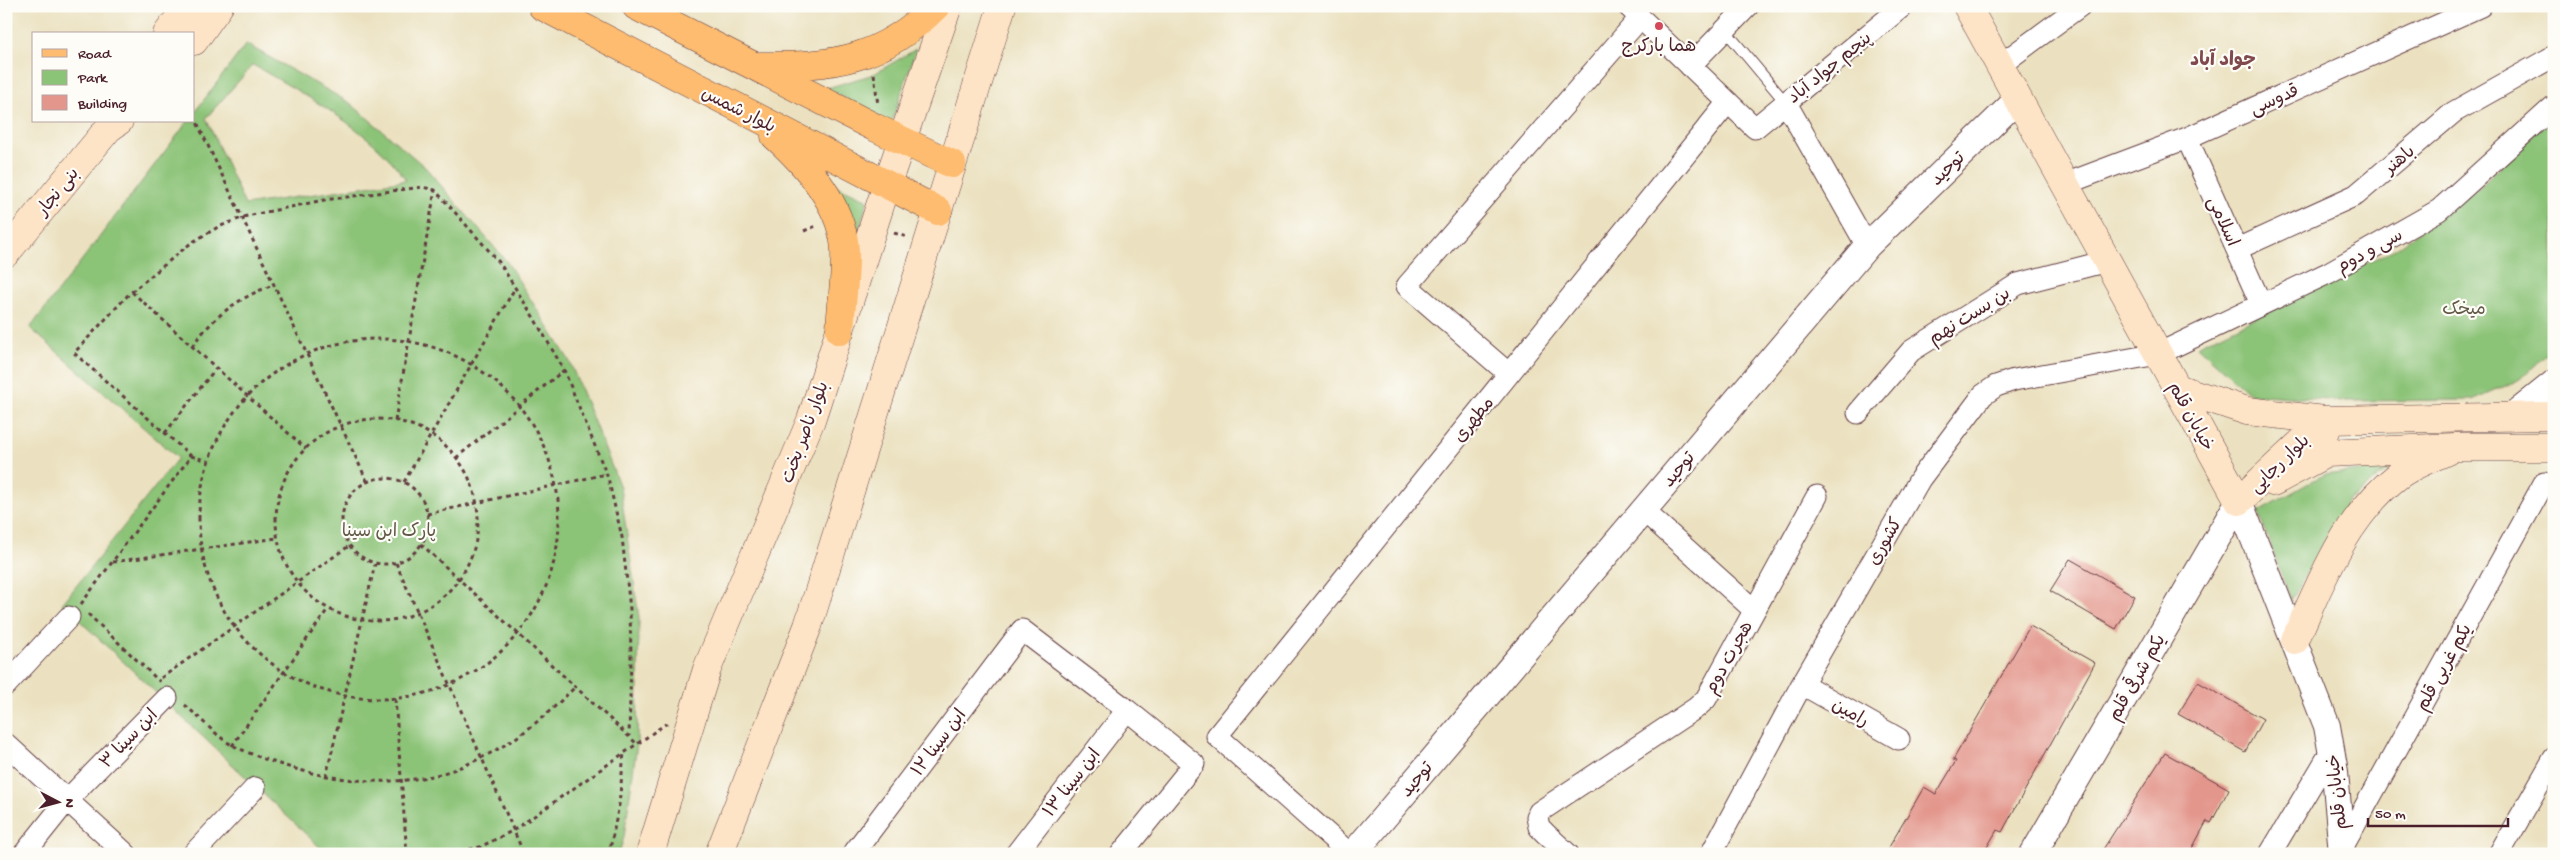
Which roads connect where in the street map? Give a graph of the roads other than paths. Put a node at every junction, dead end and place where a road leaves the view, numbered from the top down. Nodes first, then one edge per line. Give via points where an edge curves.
1 (188, 6) edge
2 (219, 6) edge
3 (542, 6) edge
4 (636, 6) edge
5 (936, 6) edge
6 (948, 6) edge
7 (1002, 6) edge
8 (1748, 6) edge
9 (1903, 6) edge
10 (1967, 6) edge
11 (2080, 6) edge
12 (2481, 6) edge
13 (1634, 12) edge
14 (1725, 30) junction
15 (168, 32) edge
16 (195, 40) edge
17 (2554, 56) edge
18 (2000, 65) junction
19 (754, 66) junction
20 (1690, 66) junction
21 (2018, 99) junction
22 (1728, 102) junction
23 (1786, 103) junction
24 (2554, 106) edge
25 (756, 118) junction
26 (113, 124) edge
27 (2187, 138) junction
28 (902, 140) junction
29 (952, 164) junction
30 (887, 184) junction
31 (2065, 184) junction
32 (938, 211) junction
33 (1867, 246) junction
34 (2237, 249) junction
35 (6, 253) edge
36 (2107, 261) junction
37 (2261, 304) junction
38 (840, 331) junction
39 (2158, 354) junction
40 (1509, 374) junction
41 (2554, 383) edge
42 (2177, 388) junction
43 (1858, 413) dead end
44 (2513, 416) junction
45 (2554, 416) edge
46 (2325, 420) junction
47 (2455, 447) junction
48 (2554, 447) edge
49 (2327, 453) junction
50 (2544, 483) dead end
51 (1817, 496) dead end
52 (2239, 501) junction
53 (1643, 510) junction
54 (1754, 610) junction
55 (74, 612) road end
56 (2295, 640) junction
57 (1802, 684) junction
58 (6, 685) edge
59 (168, 691) road end
60 (1127, 710) junction
61 (1899, 739) dead end
62 (6, 744) edge
63 (2332, 750) junction
64 (2554, 758) edge
65 (255, 788) dead end
66 (68, 799) junction
67 (2342, 852) edge
68 (24, 854) edge
69 (126, 854) edge
70 (193, 854) edge
71 (650, 854) edge
72 (719, 854) edge
73 (853, 854) edge
74 (1016, 854) edge
75 (1121, 854) edge
76 (1352, 854) edge
77 (1568, 854) edge
78 (1711, 854) edge
79 (2033, 854) edge
80 (2270, 854) edge
81 (2498, 854) edge

1 - 15 main road
2 - 16 main road
3 - 25 main road, بلوار شمس
4 - 19 main road
5 - 19 main road via 915,27 865,55 806,66
6 - 28 main road, بلوار ناصر بخت
7 - 29 main road
8 - 14 street
9 - 23 street, پنجم جواد آباد
10 - 18 main road, خیابان قلم
11 - 18 street
12 - 27 street, قدوسی
13 - 20 street
13 - 40 street via 1407,286
14 - 20 street
14 - 23 lane
17 - 34 street, باهنر via 2454,112 2356,195
18 - 21 main road, خیابان قلم
19 - 28 main road
20 - 22 street
21 - 31 main road, خیابان قلم
21 - 33 street, توحید
22 - 23 street, پنجم جواد آباد via 1755,128
22 - 40 street, مطهری
23 - 33 street
24 - 37 street, سی و دوم via 2439,210 2328,273
25 - 30 main road, بلوار شمس
25 - 38 main road via 798,158 836,216 845,251
26 - 35 main road, بنی نجار
27 - 31 street, قدوسی
27 - 34 street, اسلامی
28 - 29 main road
28 - 30 main road, بلوار ناصر بخت
29 - 32 main road
30 - 32 main road, بلوار شمس
30 - 38 main road, بلوار ناصر بخت
31 - 36 main road, خیابان قلم
32 - 72 main road via 808,626
33 - 53 street, توحید
34 - 37 street, اسلامی
36 - 39 main road, خیابان قلم
36 - 43 street, بن بست نهم via 2018,284 1911,352
37 - 39 street, سی و دوم
38 - 71 main road, بلوار ناصر بخت via 811,420 726,620 696,703
39 - 42 main road, خیابان قلم
39 - 57 street, کشوری via 2014,380 1984,394 1920,479
40 - 76 street, مطهری via 1217,736
41 - 44 street
42 - 46 main road via 2246,412
42 - 52 main road, خیابان قلم
44 - 45 main road, بلوار رجایی
44 - 46 main road, بلوار رجایی
46 - 49 main road
46 - 52 main road, بلوار رجایی
47 - 48 main road, بلوار رجایی
47 - 49 main road, بلوار رجایی
47 - 56 main road via 2400,474 2360,514 2324,573
49 - 52 main road, بلوار رجایی
50 - 67 street, یکم غربی قلم
51 - 54 street, هجرت دوم
52 - 56 street, خیابان قلم
52 - 79 street, یکم شرقی قلم
53 - 54 street
53 - 76 street, توحید
54 - 77 street, هجرت دوم via 1706,699 1540,812 1537,817 1539,827
55 - 58 street
56 - 63 street, خیابان قلم via 2327,726
57 - 61 street, رامین
57 - 78 street, کشوری
59 - 66 street, ابن سینا ۳
60 - 73 street, ابن سینا ۱۲ via 1022,630
60 - 74 street, ابن سینا ۱۳
60 - 75 street via 1194,764
62 - 66 street
63 - 67 street, خیابان قلم
63 - 80 street
64 - 81 street
65 - 70 street
66 - 68 street, ابن سینا ۳
66 - 69 street

